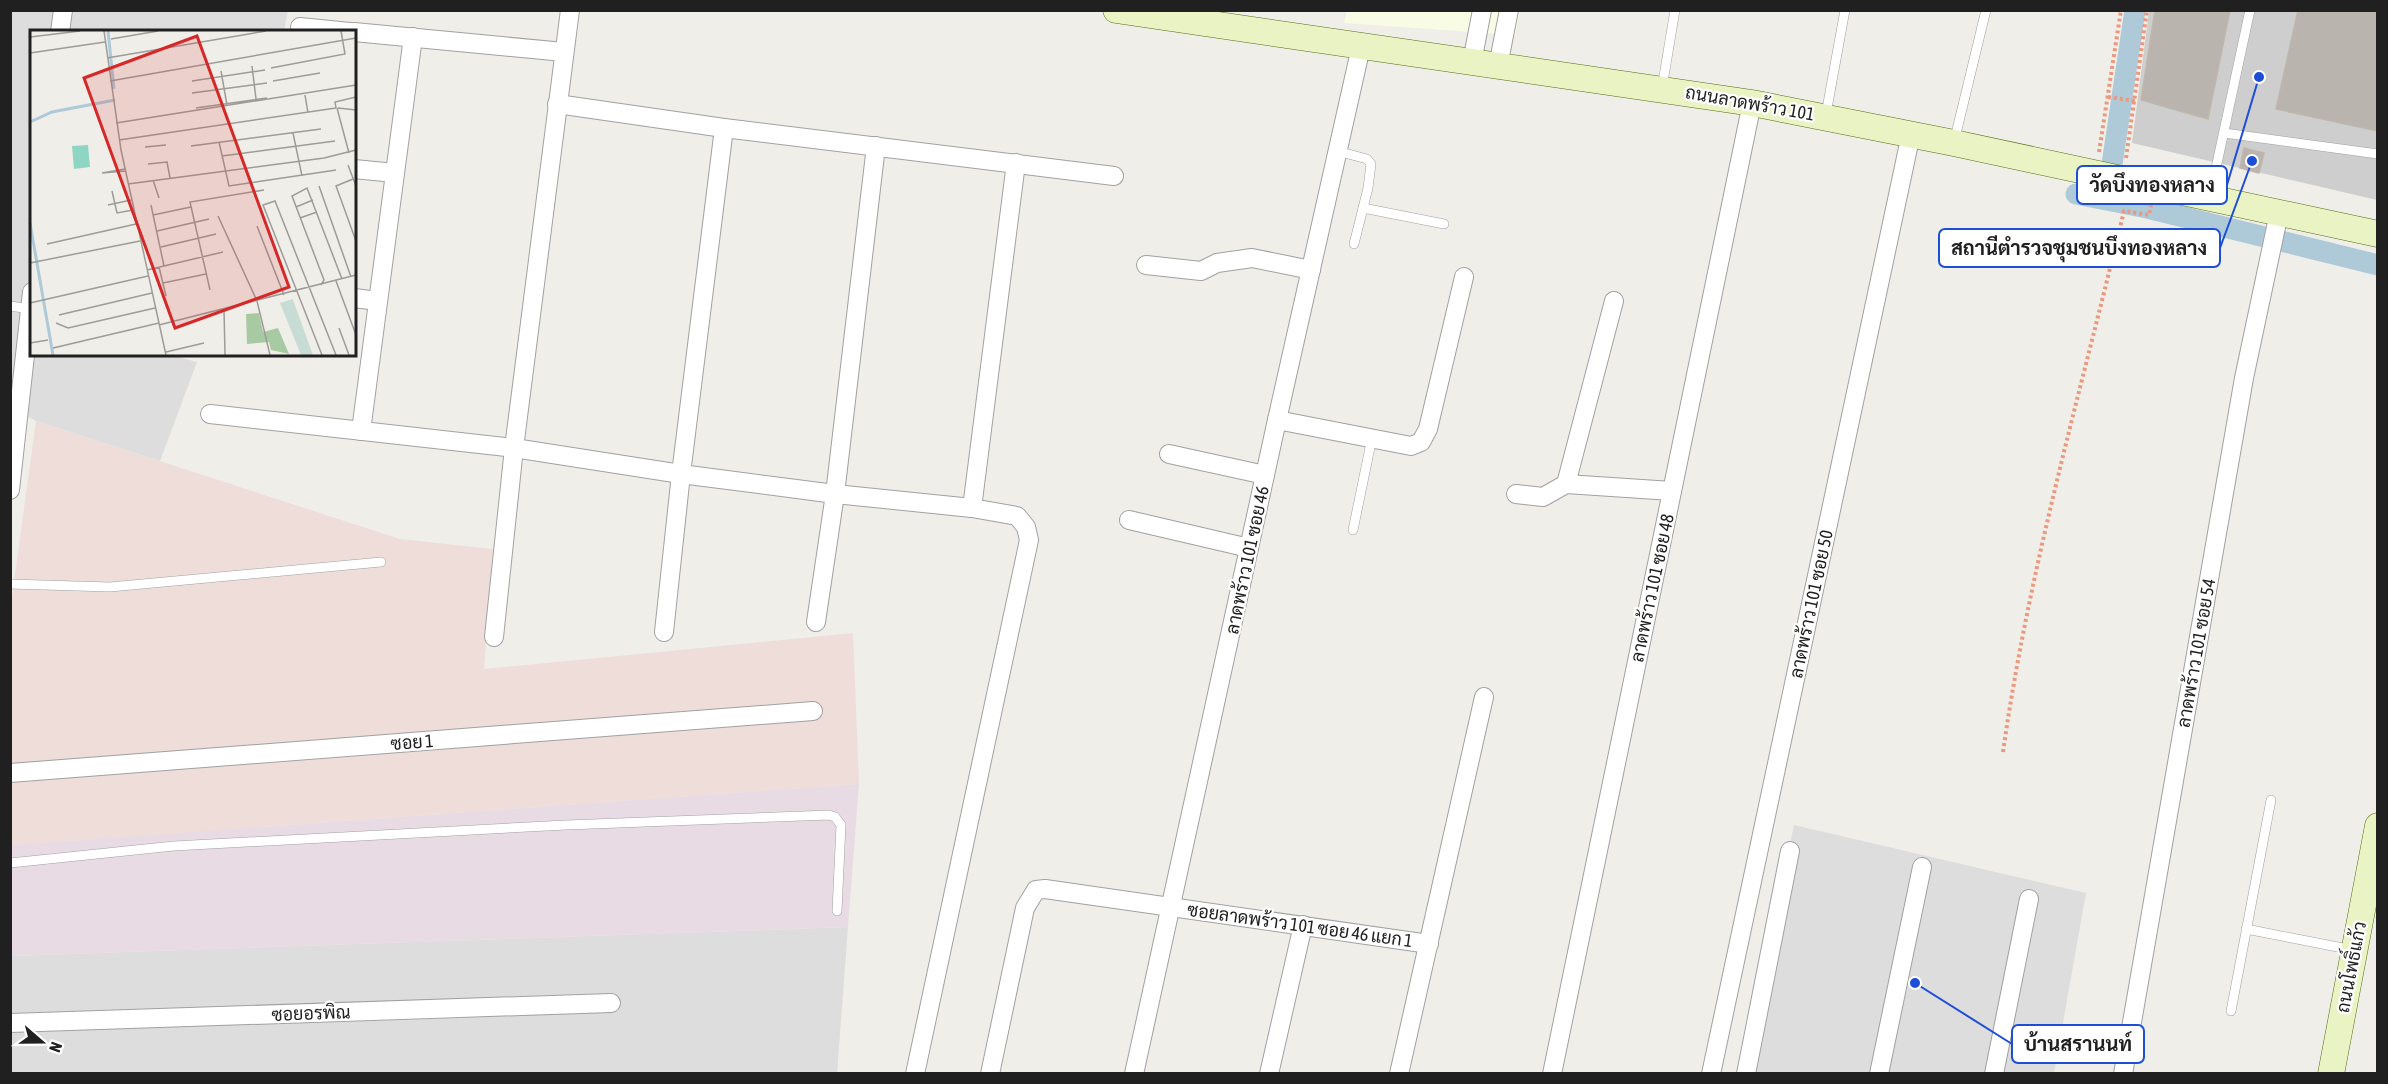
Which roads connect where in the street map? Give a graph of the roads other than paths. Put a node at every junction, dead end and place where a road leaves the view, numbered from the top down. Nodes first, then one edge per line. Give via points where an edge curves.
1 (63, 10) edge
2 (570, 10) edge
3 (1116, 10) edge
4 (1482, 10) edge
5 (1509, 10) edge
6 (1675, 10) edge
7 (1845, 10) edge
8 (1986, 10) edge
9 (2250, 10) edge
10 (1121, 11) edge
11 (1213, 18) edge
12 (300, 27) dead end
13 (60, 30) edge
14 (331, 30) edge
15 (356, 32) edge
16 (413, 37) junction
17 (1361, 47) junction
18 (564, 52) junction
19 (1472, 62) junction
20 (1498, 66) junction
21 (1662, 88) junction
22 (1752, 103) junction
23 (557, 104) junction
24 (1825, 117) junction
25 (724, 128) junction
26 (2224, 133) junction
27 (1911, 134) junction
28 (1954, 143) junction
29 (876, 146) junction
30 (1337, 152) junction
31 (2378, 154) edge
32 (1016, 163) junction
33 (356, 169) edge
34 (395, 173) junction
35 (1114, 176) dead end
36 (2210, 198) junction
37 (1364, 208) junction
38 (1444, 224) dead end
39 (2275, 231) junction
40 (2378, 234) edge
41 (1354, 244) dead end
42 (1146, 265) dead end
43 (1311, 270) junction
44 (1464, 277) dead end
45 (356, 298) edge
46 (30, 301) edge
47 (378, 301) junction
48 (1614, 301) dead end
49 (10, 306) edge
50 (30, 310) edge
51 (210, 414) dead end
52 (1277, 420) junction
53 (361, 431) junction
54 (1372, 438) junction
55 (514, 448) junction
56 (1169, 454) dead end
57 (12, 469) edge
58 (681, 474) junction
59 (1265, 475) junction
60 (1566, 483) junction
61 (10, 490) edge
62 (1672, 491) junction
63 (835, 494) junction
64 (1516, 494) dead end
65 (972, 508) junction
66 (1129, 520) dead end
67 (1353, 530) dead end
68 (1249, 548) junction
69 (381, 562) dead end
70 (10, 584) edge
71 (816, 622) dead end
72 (664, 632) dead end
73 (494, 637) dead end
74 (1484, 697) dead end
75 (813, 711) dead end
76 (10, 773) edge
77 (2271, 800) dead end
78 (2378, 826) edge
79 (1790, 851) dead end
80 (10, 863) edge
81 (1922, 867) dead end
82 (2029, 899) dead end
83 (1171, 907) junction
84 (837, 911) dead end
85 (1303, 925) junction
86 (2246, 929) junction
87 (1429, 944) junction
88 (2354, 951) junction
89 (611, 1003) dead end
90 (2231, 1011) dead end
91 (10, 1023) edge
92 (915, 1074) edge
93 (990, 1074) edge
94 (1134, 1074) edge
95 (1269, 1074) edge
96 (1399, 1074) edge
97 (1552, 1074) edge
98 (1711, 1074) edge
99 (1746, 1074) edge
100 (1879, 1074) edge
101 (1994, 1074) edge
102 (2123, 1074) edge
103 (2331, 1074) edge

1 - 13 street
2 - 18 street
3 - 10 street, ถนนลาดพร้าว 101
4 - 19 street
5 - 20 street
6 - 21 lane
7 - 24 lane
8 - 28 lane
9 - 26 lane
10 - 11 street, ถนนลาดพร้าว 101
11 - 17 street, ถนนลาดพร้าว 101
12 - 14 street
15 - 16 street
16 - 18 street
16 - 34 street
17 - 19 street, ถนนลาดพร้าว 101
17 - 30 street, ลาดพร้าว 101 ซอย 46
18 - 23 street
19 - 20 street, ถนนลาดพร้าว 101
20 - 21 street, ถนนลาดพร้าว 101
21 - 22 street, ถนนลาดพร้าว 101
22 - 24 street, ถนนลาดพร้าว 101
22 - 62 street, ลาดพร้าว 101 ซอย 48
23 - 25 street
23 - 55 street
24 - 27 street, ถนนลาดพร้าว 101
25 - 29 street
25 - 58 street
26 - 31 lane
26 - 36 lane
27 - 28 street, ถนนลาดพร้าว 101
27 - 98 street, ลาดพร้าว 101 ซอย 50
28 - 36 street, ถนนลาดพร้าว 101
29 - 32 street
29 - 63 street
30 - 37 lane via 1367,159 1371,164
30 - 43 street, ลาดพร้าว 101 ซอย 46
32 - 35 street
32 - 65 street
33 - 34 street
34 - 47 street
36 - 39 street, ถนนลาดพร้าว 101
37 - 38 lane
37 - 41 lane
39 - 40 street, ถนนลาดพร้าว 101
39 - 102 street, ลาดพร้าว 101 ซอย 54 via 2242,389
42 - 43 street via 1202,271 1217,263 1252,258
43 - 52 street, ลาดพร้าว 101 ซอย 46
44 - 54 street via 1423,440 1411,446
45 - 47 street
46 - 49 lane
47 - 53 street
48 - 60 street
50 - 57 street
51 - 53 street
52 - 54 street
52 - 59 street, ลาดพร้าว 101 ซอย 46
53 - 55 street
54 - 67 lane
55 - 58 street
55 - 73 street
56 - 59 street
57 - 61 street
58 - 63 street
58 - 72 street
59 - 68 street, ลาดพร้าว 101 ซอย 46
60 - 62 street
60 - 64 street via 1543,497
62 - 97 street, ลาดพร้าว 101 ซอย 48
63 - 65 street
63 - 71 street
65 - 92 street via 1017,516 1026,527 1029,540
66 - 68 street
68 - 83 street, ลาดพร้าว 101 ซอย 46
69 - 70 lane via 110,587
74 - 87 street
75 - 76 street, ซอย 1
77 - 86 lane
78 - 88 street, ถนนโพธิ์แก้ว
79 - 99 street
80 - 84 lane via 186,846 829,815 841,825
81 - 100 street
82 - 101 street
83 - 85 street, ซอยลาดพร้าว 101 ซอย 46 แยก 1
83 - 93 street, ซอยลาดพร้าว 101 ซอย 46 แยก 1 via 1036,890 1025,908
83 - 94 street, ลาดพร้าว 101 ซอย 46
85 - 87 street, ซอยลาดพร้าว 101 ซอย 46 แยก 1
85 - 95 street
86 - 88 lane
86 - 90 lane
87 - 96 street
88 - 103 street, ถนนโพธิ์แก้ว
89 - 91 street, ซอยอรพิณ

